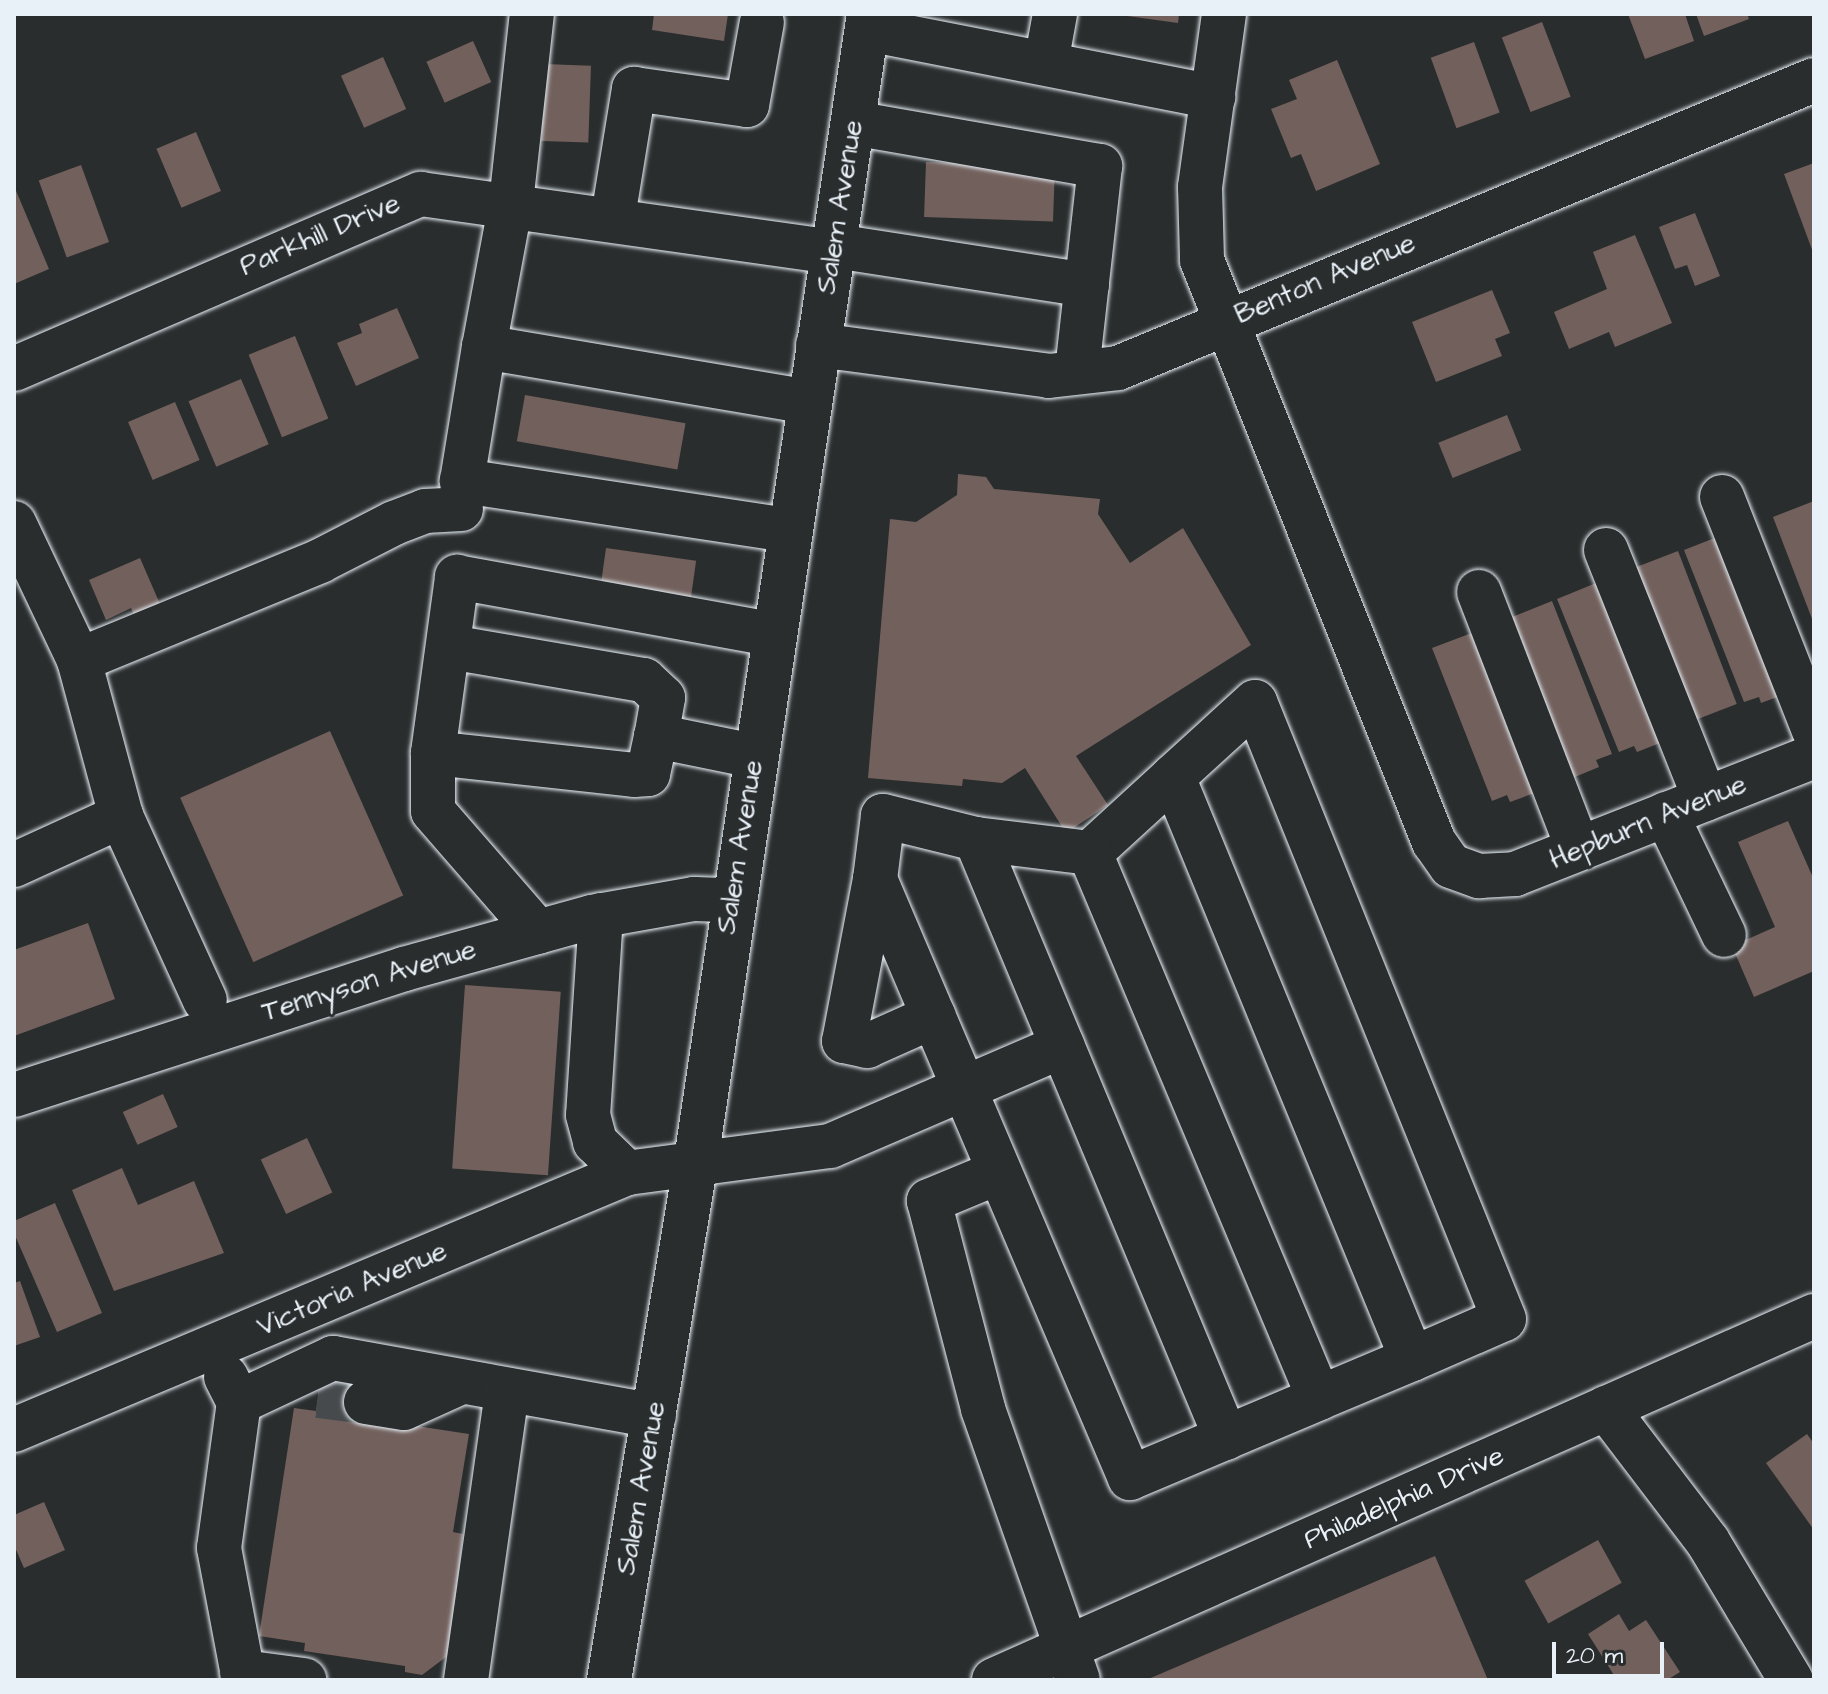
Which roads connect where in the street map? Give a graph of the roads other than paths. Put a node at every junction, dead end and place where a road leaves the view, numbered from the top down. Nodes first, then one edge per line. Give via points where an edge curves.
1 (532, 14) edge
2 (1055, 14) edge
3 (1224, 14) edge
4 (762, 22) dead end
5 (868, 22) edge
6 (970, 31) edge
7 (1046, 63) junction
8 (1814, 80) edge
9 (1213, 97) junction
10 (853, 123) junction
11 (511, 203) junction
12 (613, 217) junction
13 (834, 249) junction
14 (1087, 285) junction
15 (1225, 322) junction
16 (818, 345) junction
17 (484, 347) junction
18 (14, 369) edge
19 (1077, 372) junction
20 (808, 402) junction
21 (461, 495) junction
22 (1722, 497) dead end
23 (14, 523) edge
24 (787, 530) junction
25 (1606, 550) dead end
26 (457, 577) junction
27 (1479, 592) dead end
28 (772, 634) junction
29 (450, 647) junction
30 (79, 660) junction
31 (1814, 730) edge
32 (656, 736) junction
33 (433, 753) junction
34 (754, 756) junction
35 (1814, 756) edge
36 (1173, 777) junction
37 (120, 802) junction
38 (1685, 807) junction
39 (976, 839) junction
40 (1578, 849) junction
41 (1090, 853) junction
42 (14, 865) edge
43 (875, 879) junction
44 (731, 900) junction
45 (601, 915) junction
46 (538, 932) junction
47 (1724, 935) dead end
48 (205, 1000) dead end
49 (934, 1016) junction
50 (1062, 1046) junction
51 (964, 1088) junction
52 (14, 1095) edge
53 (695, 1167) junction
54 (999, 1172) junction
55 (627, 1173) junction
56 (1814, 1316) edge
57 (212, 1347) junction
58 (1412, 1359) junction
59 (459, 1383) junction
60 (507, 1393) junction
61 (253, 1396) junction
62 (318, 1396) tunnel mouth
63 (1319, 1398) junction
64 (366, 1402) tunnel mouth
65 (1606, 1408) junction
66 (654, 1416) junction
67 (14, 1430) edge
68 (1226, 1438) junction
69 (1073, 1664) edge
70 (243, 1676) edge
71 (304, 1680) edge
72 (466, 1680) edge
73 (609, 1680) edge
74 (994, 1680) edge
75 (1791, 1680) edge

1 - 11 street
2 - 7 street
3 - 9 street
4 - 12 street via 747,105 634,89
5 - 6 street
5 - 10 street, Salem Avenue
6 - 7 street
7 - 9 street
8 - 15 street, Benton Avenue
9 - 15 street via 1200,187 1202,260
10 - 13 street, Salem Avenue
10 - 14 street via 1100,166
11 - 12 street, Parkhill Drive
11 - 17 street
11 - 18 street, Parkhill Drive via 448,193 397,200
12 - 13 street, Parkhill Drive
13 - 14 street, Parkhill Drive
13 - 16 street, Salem Avenue
14 - 19 street
15 - 19 street, Benton Avenue via 1118,368
15 - 40 street, Hepburn Avenue via 1434,842 1451,866 1479,876 1515,874
16 - 19 street, Benton Avenue via 1049,376
16 - 20 street, Salem Avenue
17 - 20 street
17 - 21 street
20 - 24 street, Salem Avenue
21 - 24 street
21 - 26 street
21 - 30 street via 320,561
22 - 31 street
23 - 30 street
24 - 28 street, Salem Avenue
25 - 38 street
26 - 28 street
26 - 29 street
27 - 40 street
28 - 34 street, Salem Avenue
29 - 32 street via 644,680 663,698
29 - 33 street
30 - 37 street
32 - 33 street via 648,774
32 - 34 street
33 - 46 street via 433,811 445,832
34 - 44 street, Salem Avenue
35 - 38 street, Hepburn Avenue
36 - 41 street
36 - 58 street
36 - 58 street via 1255,702 1504,1319
37 - 42 street
37 - 48 street
38 - 40 street, Hepburn Avenue
38 - 47 street
39 - 41 street
39 - 43 street via 883,816
39 - 50 street
41 - 63 street
43 - 49 street
43 - 49 street via 844,1041 867,1046
44 - 45 street, Tennyson Avenue via 694,899
44 - 53 street, Salem Avenue
45 - 46 street, Tennyson Avenue
45 - 55 street via 588,1115 595,1142
46 - 52 street, Tennyson Avenue via 230,1023
49 - 51 street
50 - 51 street, Victoria Avenue
50 - 68 street
51 - 53 street, Victoria Avenue via 830,1146
51 - 54 street
53 - 55 street, Victoria Avenue
53 - 66 street, Salem Avenue
54 - 68 street via 1130,1478
54 - 69 street via 929,1201 983,1409
55 - 57 street, Victoria Avenue
56 - 65 street, Philadelphia Drive
57 - 61 street
57 - 67 street, Victoria Avenue
58 - 63 street
59 - 60 street
59 - 61 street via 333,1358
59 - 64 street via 404,1408
60 - 66 street
60 - 72 street
61 - 62 street
61 - 70 street via 219,1548
63 - 68 street
65 - 69 street, Philadelphia Drive
65 - 75 street via 1708,1542
66 - 73 street, Salem Avenue
69 - 74 street, Philadelphia Drive
70 - 71 street

